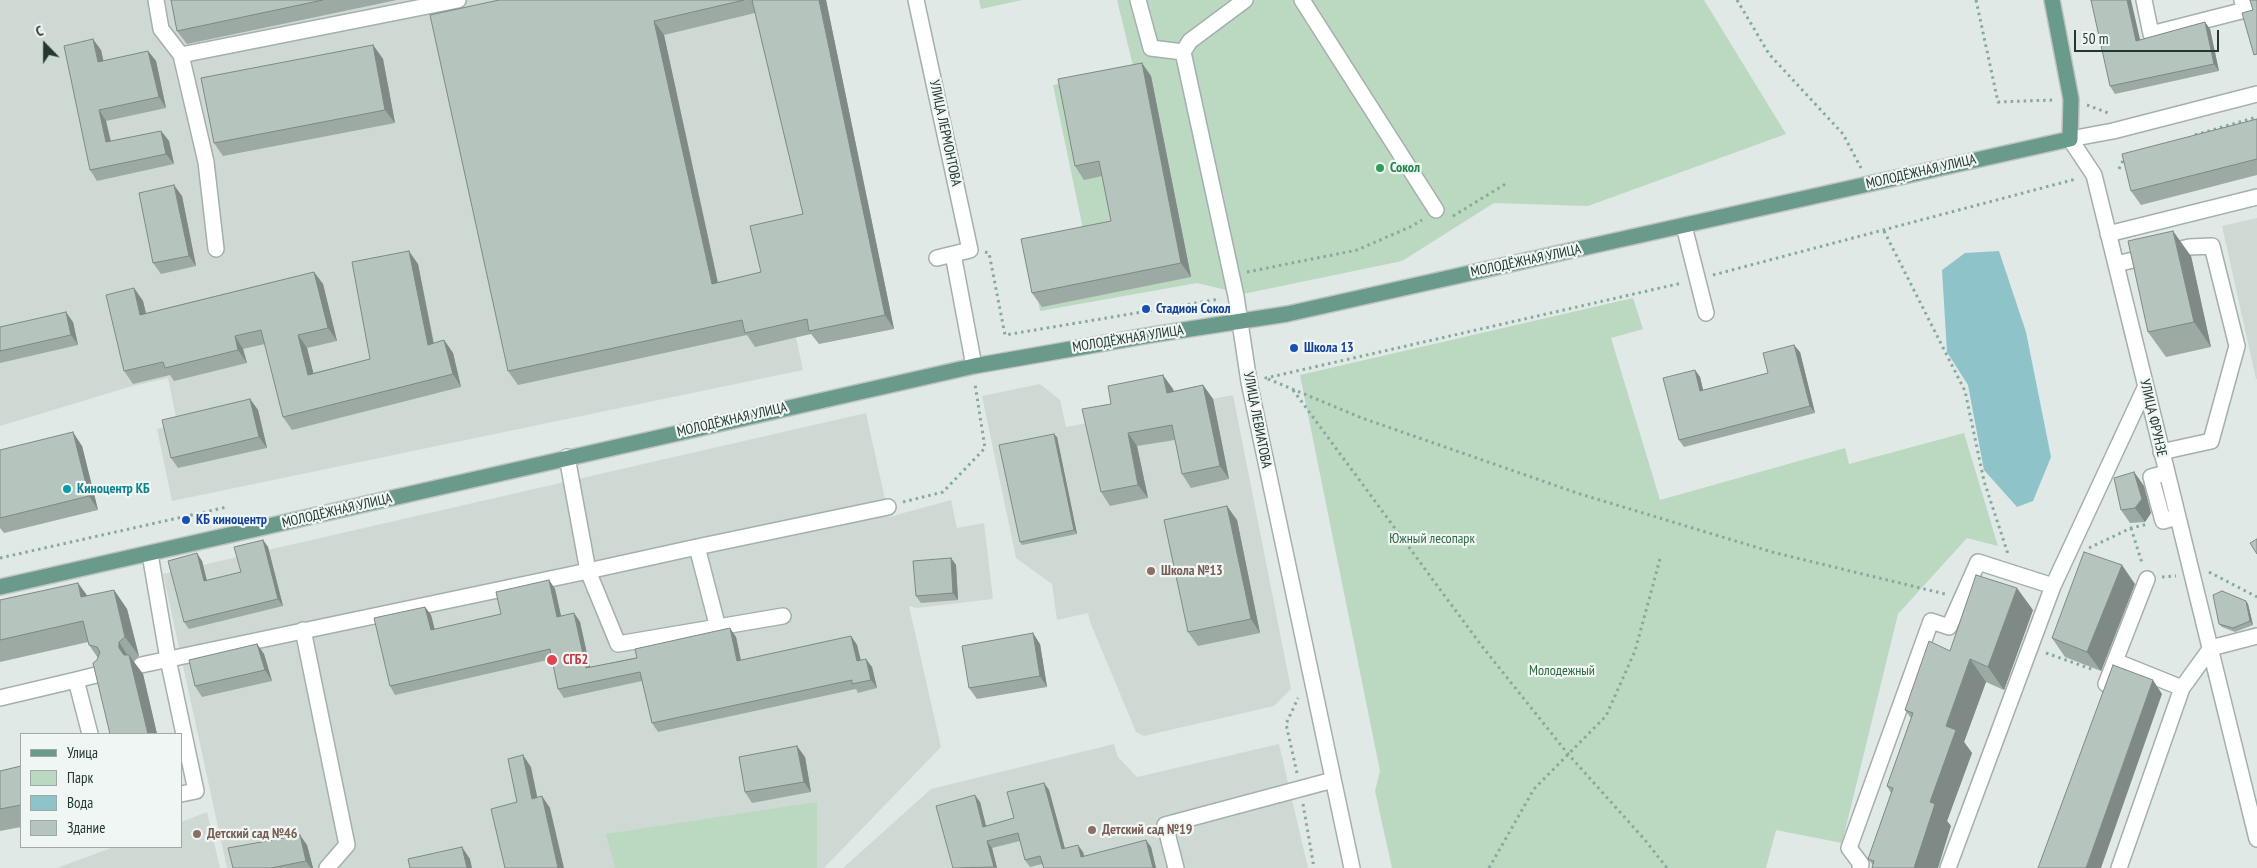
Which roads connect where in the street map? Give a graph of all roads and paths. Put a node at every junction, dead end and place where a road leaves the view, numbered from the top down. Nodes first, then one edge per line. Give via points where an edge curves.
1 (156, 0) edge
2 (458, 0) edge
3 (916, 0) edge
4 (1138, 0) edge
5 (1245, 0) edge
6 (1302, 0) edge
7 (1737, 0) edge
8 (1976, 0) edge
9 (2052, 0) edge
10 (2144, 0) edge
11 (2242, 0) edge
12 (1183, 52) junction
13 (181, 55) junction
14 (2257, 94) edge
15 (2071, 99) junction
16 (2112, 114) dead end
17 (2257, 117) edge
18 (2191, 136) edge
19 (2070, 139) junction
20 (2134, 152) edge
21 (2119, 169) dead end
22 (1862, 171) dead end
23 (2084, 177) dead end
24 (1508, 183) dead end
25 (2257, 197) edge
26 (1436, 210) junction
27 (1684, 226) junction
28 (1884, 231) junction
29 (2108, 234) junction
30 (216, 249) dead end
31 (970, 250) junction
32 (953, 254) junction
33 (937, 258) dead end
34 (2116, 264) junction
35 (1232, 274) junction
36 (1697, 279) junction
37 (1236, 296) junction
38 (1706, 313) dead end
39 (1239, 323) junction
40 (974, 366) junction
41 (1261, 373) dead end
42 (1266, 378) junction
43 (974, 384) dead end
44 (2145, 388) junction
45 (1293, 390) junction
46 (2160, 452) junction
47 (567, 457) junction
48 (227, 507) dead end
49 (888, 507) joint
50 (697, 547) junction
51 (2086, 550) dead end
52 (150, 554) junction
53 (0, 558) edge
54 (1660, 559) dead end
55 (588, 571) junction
56 (2014, 574) junction
57 (2147, 579) joint
58 (2053, 586) junction
59 (0, 587) edge
60 (1962, 598) junction
61 (783, 616) dead end
62 (718, 628) junction
63 (303, 630) junction
64 (2257, 636) edge
65 (2031, 647) junction
66 (2211, 648) junction
67 (168, 659) junction
68 (2115, 661) junction
69 (141, 665) dead end
70 (104, 673) edge
71 (2109, 675) junction
72 (76, 680) junction
73 (2182, 688) junction
74 (1301, 694) dead end
75 (2102, 694) edge
76 (0, 698) edge
77 (90, 733) edge
78 (1568, 754) junction
79 (1333, 780) junction
80 (1300, 790) junction
81 (182, 794) edge
82 (2257, 839) edge
83 (327, 868) edge
84 (1176, 868) edge
85 (1314, 868) edge
86 (1352, 868) edge
87 (1490, 868) edge
88 (1667, 868) edge
89 (1860, 868) edge
90 (1948, 868) edge
91 (2119, 868) edge

1 - 13 street via 161,29
2 - 13 street
3 - 31 street, УЛИЦА ЛЕРМОНТОВА
4 - 12 street via 1151,48
5 - 12 street via 1190,41
6 - 26 street
7 - 22 path via 1769,54 1843,134
8 - 15 path via 1998,102
9 - 15 main road
10 - 11 street via 2151,34 2245,10
12 - 35 street, УЛИЦА ЛЕВИАТОВА
13 - 30 street via 206,162
14 - 19 street, МОЛОДЁЖНАЯ УЛИЦА via 2114,131
15 - 16 path
15 - 19 main road
17 - 18 path
19 - 27 main road, МОЛОДЁЖНАЯ УЛИЦА
19 - 29 street, УЛИЦА ФРУНЗЕ via 2094,175
20 - 21 path via 2125,155
23 - 28 path
24 - 26 path via 1444,221
25 - 29 street
26 - 35 path via 1410,227 1357,250
27 - 36 street
27 - 39 main road, МОЛОДЁЖНАЯ УЛИЦА
28 - 36 path
28 - 56 path via 1964,391 1984,481
29 - 34 street, УЛИЦА ФРУНЗЕ
31 - 32 street
31 - 37 path via 989,253 1005,335
32 - 33 street
32 - 40 street
34 - 44 street, УЛИЦА ФРУНЗЕ
34 - 46 street via 2189,247 2212,246 2237,346 2211,441
35 - 37 street, УЛИЦА ЛЕВИАТОВА
36 - 38 street
36 - 42 path
37 - 39 street, УЛИЦА ЛЕВИАТОВА
39 - 40 main road, МОЛОДЁЖНАЯ УЛИЦА
39 - 79 street, УЛИЦА ЛЕВИАТОВА
40 - 47 main road, МОЛОДЁЖНАЯ УЛИЦА
41 - 42 path
42 - 45 path
43 - 49 path via 985,448 944,492
44 - 46 street, УЛИЦА ФРУНЗЕ
44 - 58 street
45 - 60 path via 1362,418 1577,493 1772,552
45 - 78 path via 1481,646
46 - 66 street, УЛИЦА ФРУНЗЕ
47 - 52 main road, МОЛОДЁЖНАЯ УЛИЦА
47 - 55 street
48 - 53 path
49 - 50 street
50 - 55 street
50 - 62 street
51 - 57 path via 2131,528
52 - 59 main road, МОЛОДЁЖНАЯ УЛИЦА
52 - 67 street
54 - 78 path via 1636,651 1606,716
55 - 62 street via 618,644
55 - 63 street
56 - 58 street
56 - 60 street via 1978,562
57 - 68 street
58 - 65 street
60 - 89 street via 1948,627 1931,621 1849,848 1861,864
61 - 62 street
63 - 67 street
63 - 83 street via 348,845
64 - 66 street
65 - 71 path
65 - 90 street
66 - 73 street
66 - 82 street, УЛИЦА ФРУНЗЕ
67 - 69 street
67 - 81 street via 196,791
68 - 71 street
68 - 73 street
70 - 72 street
71 - 75 street
72 - 76 street
72 - 77 street
73 - 91 street
74 - 80 path via 1286,724
78 - 87 path via 1534,789
78 - 88 path
79 - 80 street
79 - 86 street, УЛИЦА ЛЕВИАТОВА
80 - 84 street via 1166,825
80 - 85 path

